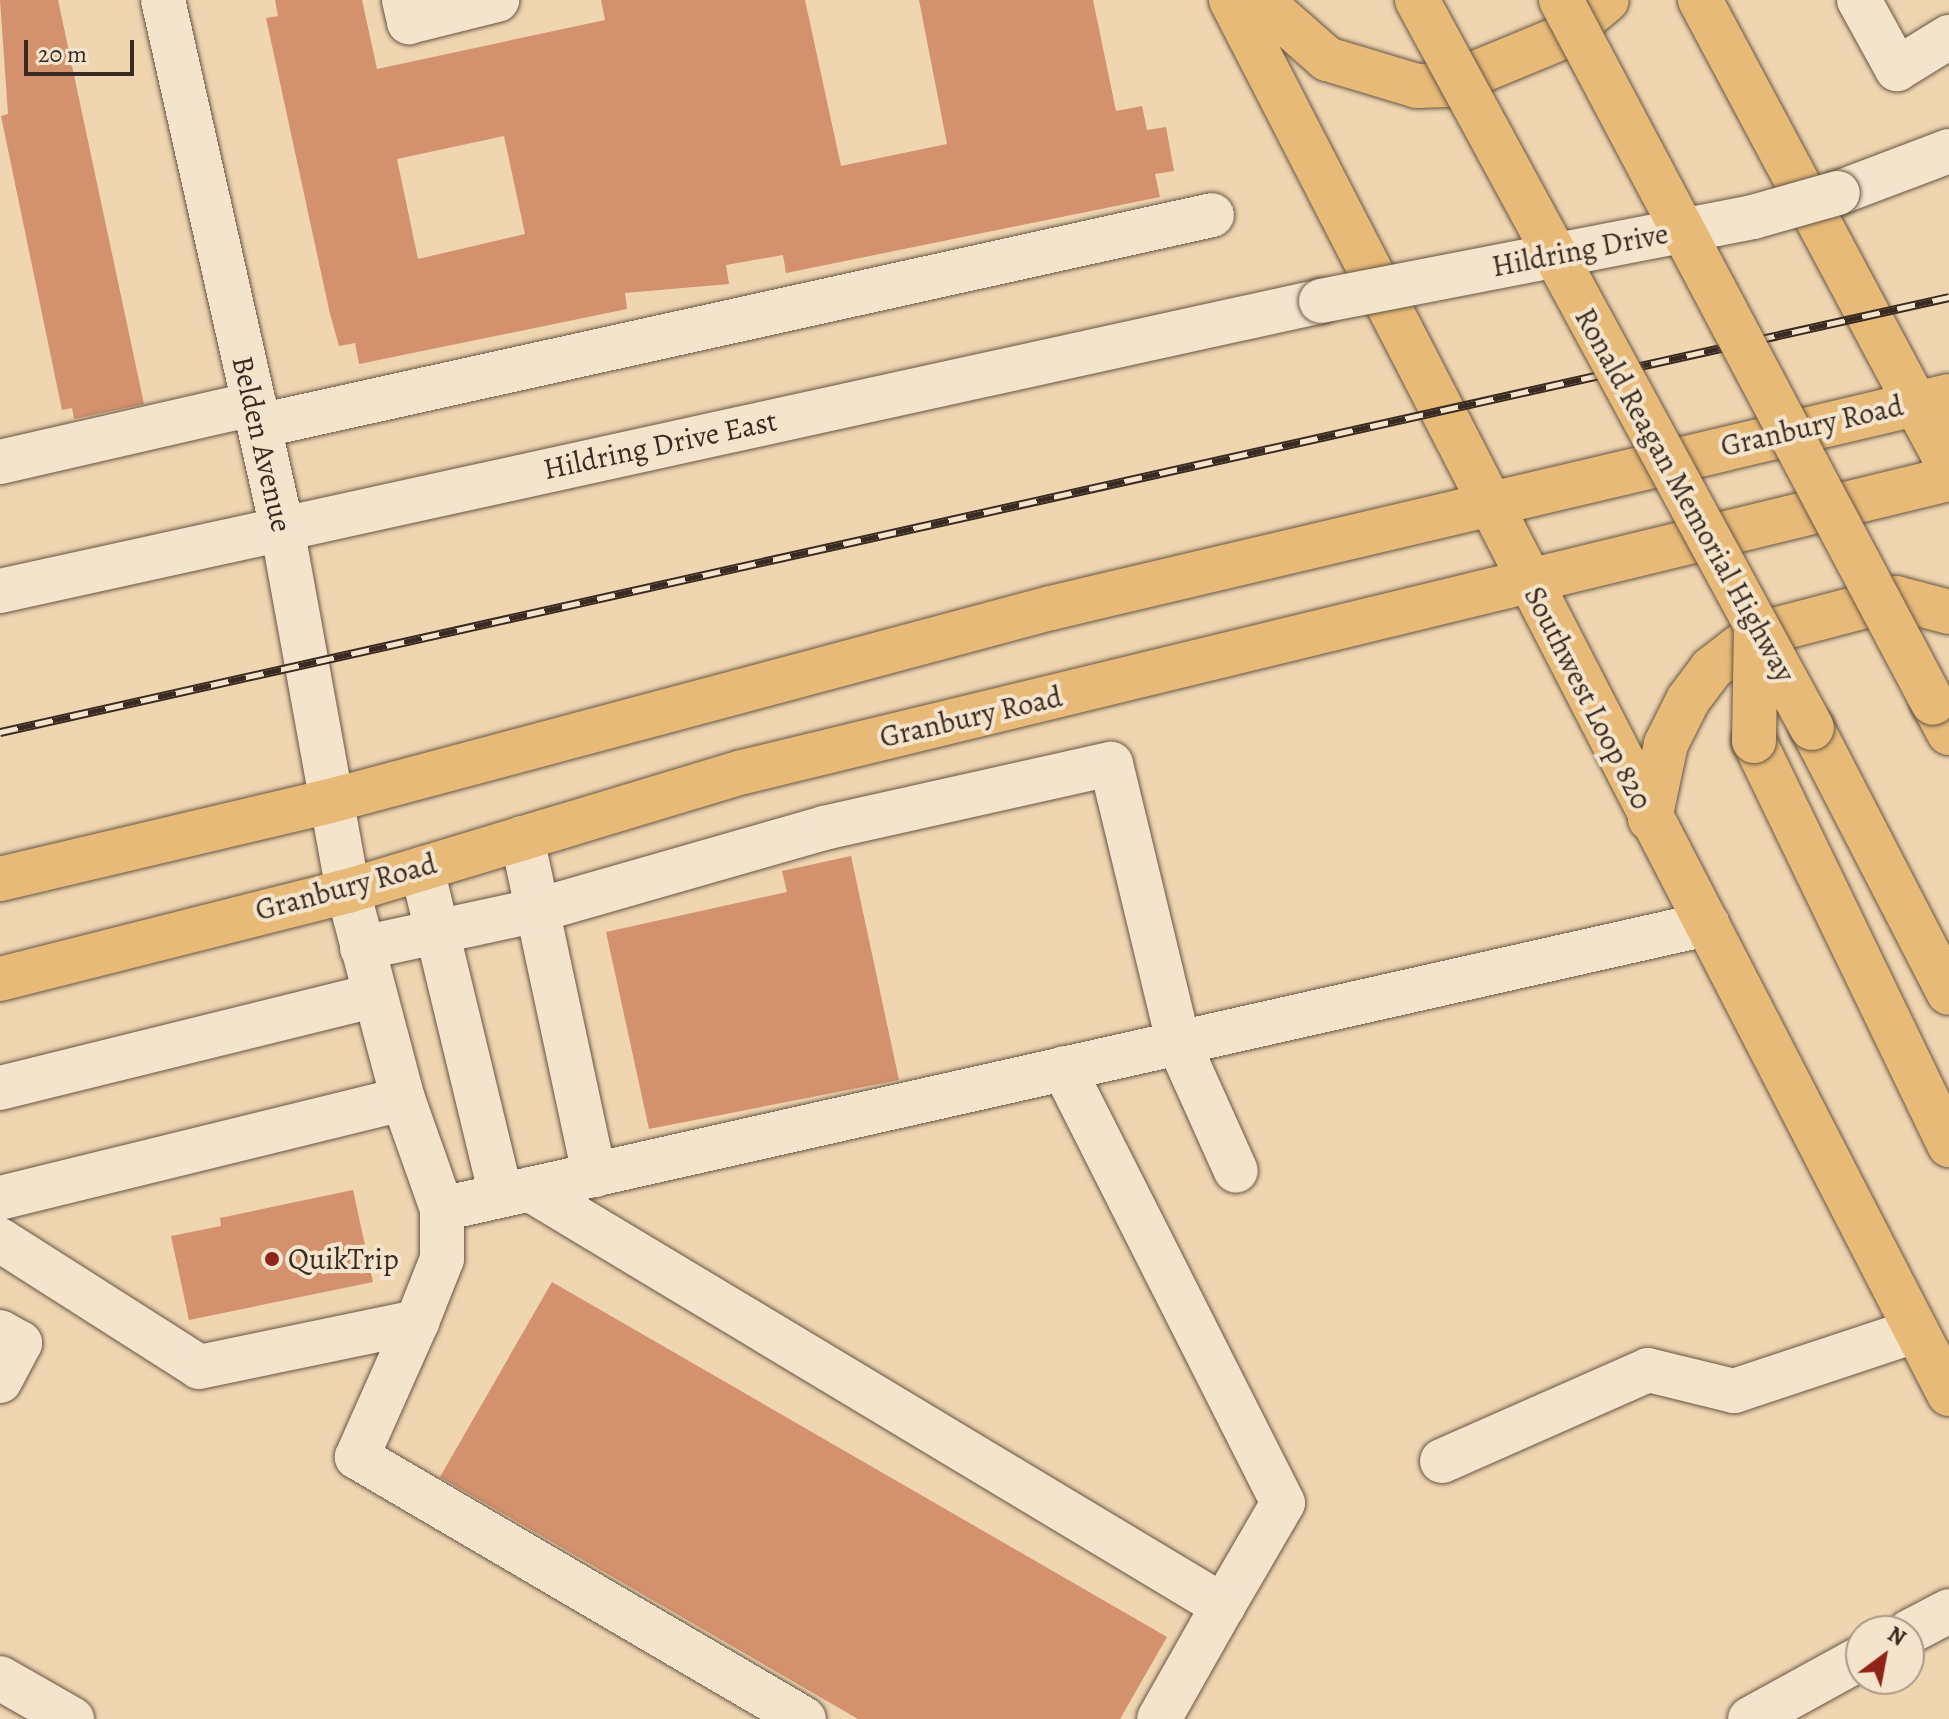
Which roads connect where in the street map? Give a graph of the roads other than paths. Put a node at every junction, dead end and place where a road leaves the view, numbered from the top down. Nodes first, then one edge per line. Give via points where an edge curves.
1 (163, 0) edge
2 (404, 0) edge
3 (497, 0) edge
4 (1231, 0) edge
5 (1260, 0) edge
6 (1417, 0) edge
7 (1561, 0) edge
8 (1607, 0) edge
9 (1700, 0) edge
10 (1859, 0) edge
11 (1949, 37) edge
12 (1949, 151) edge
13 (1212, 215) dead end
14 (1321, 301) joint
15 (1934, 399) edge
16 (256, 415) junction
17 (1, 459) edge
18 (1949, 466) edge
19 (1949, 479) edge
20 (1491, 504) junction
21 (282, 528) junction
22 (1528, 580) junction
23 (0, 591) edge
24 (1949, 612) edge
25 (1756, 628) junction
26 (1941, 718) edge
27 (330, 801) junction
28 (1650, 819) junction
29 (522, 838) junction
30 (422, 869) junction
31 (0, 879) edge
32 (348, 891) junction
33 (538, 910) junction
34 (1707, 924) junction
35 (438, 933) junction
36 (362, 948) junction
37 (0, 979) edge
38 (1949, 993) edge
39 (375, 995) junction
40 (1178, 1042) junction
41 (1063, 1068) junction
42 (0, 1088) edge
43 (403, 1099) junction
44 (1949, 1145) edge
45 (1236, 1171) dead end
46 (594, 1175) junction
47 (515, 1193) junction
48 (0, 1198) edge
49 (442, 1209) junction
50 (0, 1240) edge
51 (417, 1322) junction
52 (1914, 1331) junction
53 (0, 1332) edge
54 (0, 1381) edge
55 (1949, 1394) edge
56 (1442, 1461) dead end
57 (1223, 1606) junction
58 (1949, 1611) edge
59 (1925, 1624) edge
60 (1845, 1667) edge
61 (0, 1678) edge
62 (72, 1719) edge
63 (804, 1719) edge
64 (1159, 1719) edge
65 (1750, 1719) edge

1 - 16 street, Belden Avenue
2 - 3 street via 409,22
4 - 20 main road, Southwest Loop 820
5 - 8 main road via 1327,59 1417,86 1447,85 1563,37
6 - 25 main road, Ronald Reagan Memorial Highway, bridge
7 - 26 main road, bridge
9 - 15 main road
10 - 11 street via 1897,69
12 - 14 street, Hildring Drive, bridge via 1838,193 1753,217
13 - 16 street
14 - 21 street, Hildring Drive East
15 - 18 main road
15 - 20 main road, Granbury Road
16 - 17 street
16 - 21 street, Belden Avenue
19 - 22 main road, Granbury Road
20 - 22 main road, Southwest Loop 820
20 - 27 main road, Granbury Road via 1051,608
21 - 23 street, Hildring Drive East
21 - 27 street, Belden Avenue
22 - 28 main road, Southwest Loop 820
22 - 29 main road, Granbury Road via 743,772
24 - 28 main road via 1896,598 1755,635 1711,669 1681,712 1658,771
25 - 38 main road, Ronald Reagan Memorial Highway, bridge
25 - 44 main road, bridge via 1754,741
27 - 31 main road, Granbury Road
27 - 32 street, Belden Avenue
28 - 34 main road, Southwest Loop 820
29 - 30 main road, Granbury Road
29 - 33 street
30 - 32 main road, Granbury Road
30 - 35 street
32 - 36 street, Belden Avenue
32 - 37 main road, Granbury Road
33 - 35 street
33 - 40 street via 824,828 1111,764
33 - 46 street
34 - 40 street
34 - 52 main road, Southwest Loop 820
35 - 36 street
35 - 47 street
36 - 39 street, Belden Avenue
39 - 42 street
39 - 43 street, Belden Avenue
40 - 41 street
40 - 45 street
41 - 46 street
41 - 57 street via 1283,1503
43 - 48 street
43 - 49 street, Belden Avenue
46 - 47 street
47 - 49 street
47 - 57 street
49 - 51 street, Belden Avenue via 442,1259
50 - 51 street via 199,1367
51 - 63 street, Belden Avenue via 357,1457
52 - 55 main road, Southwest Loop 820
52 - 56 street via 1734,1391 1648,1370
53 - 54 street via 20,1343
57 - 64 street
58 - 59 street
60 - 65 street
61 - 62 street

